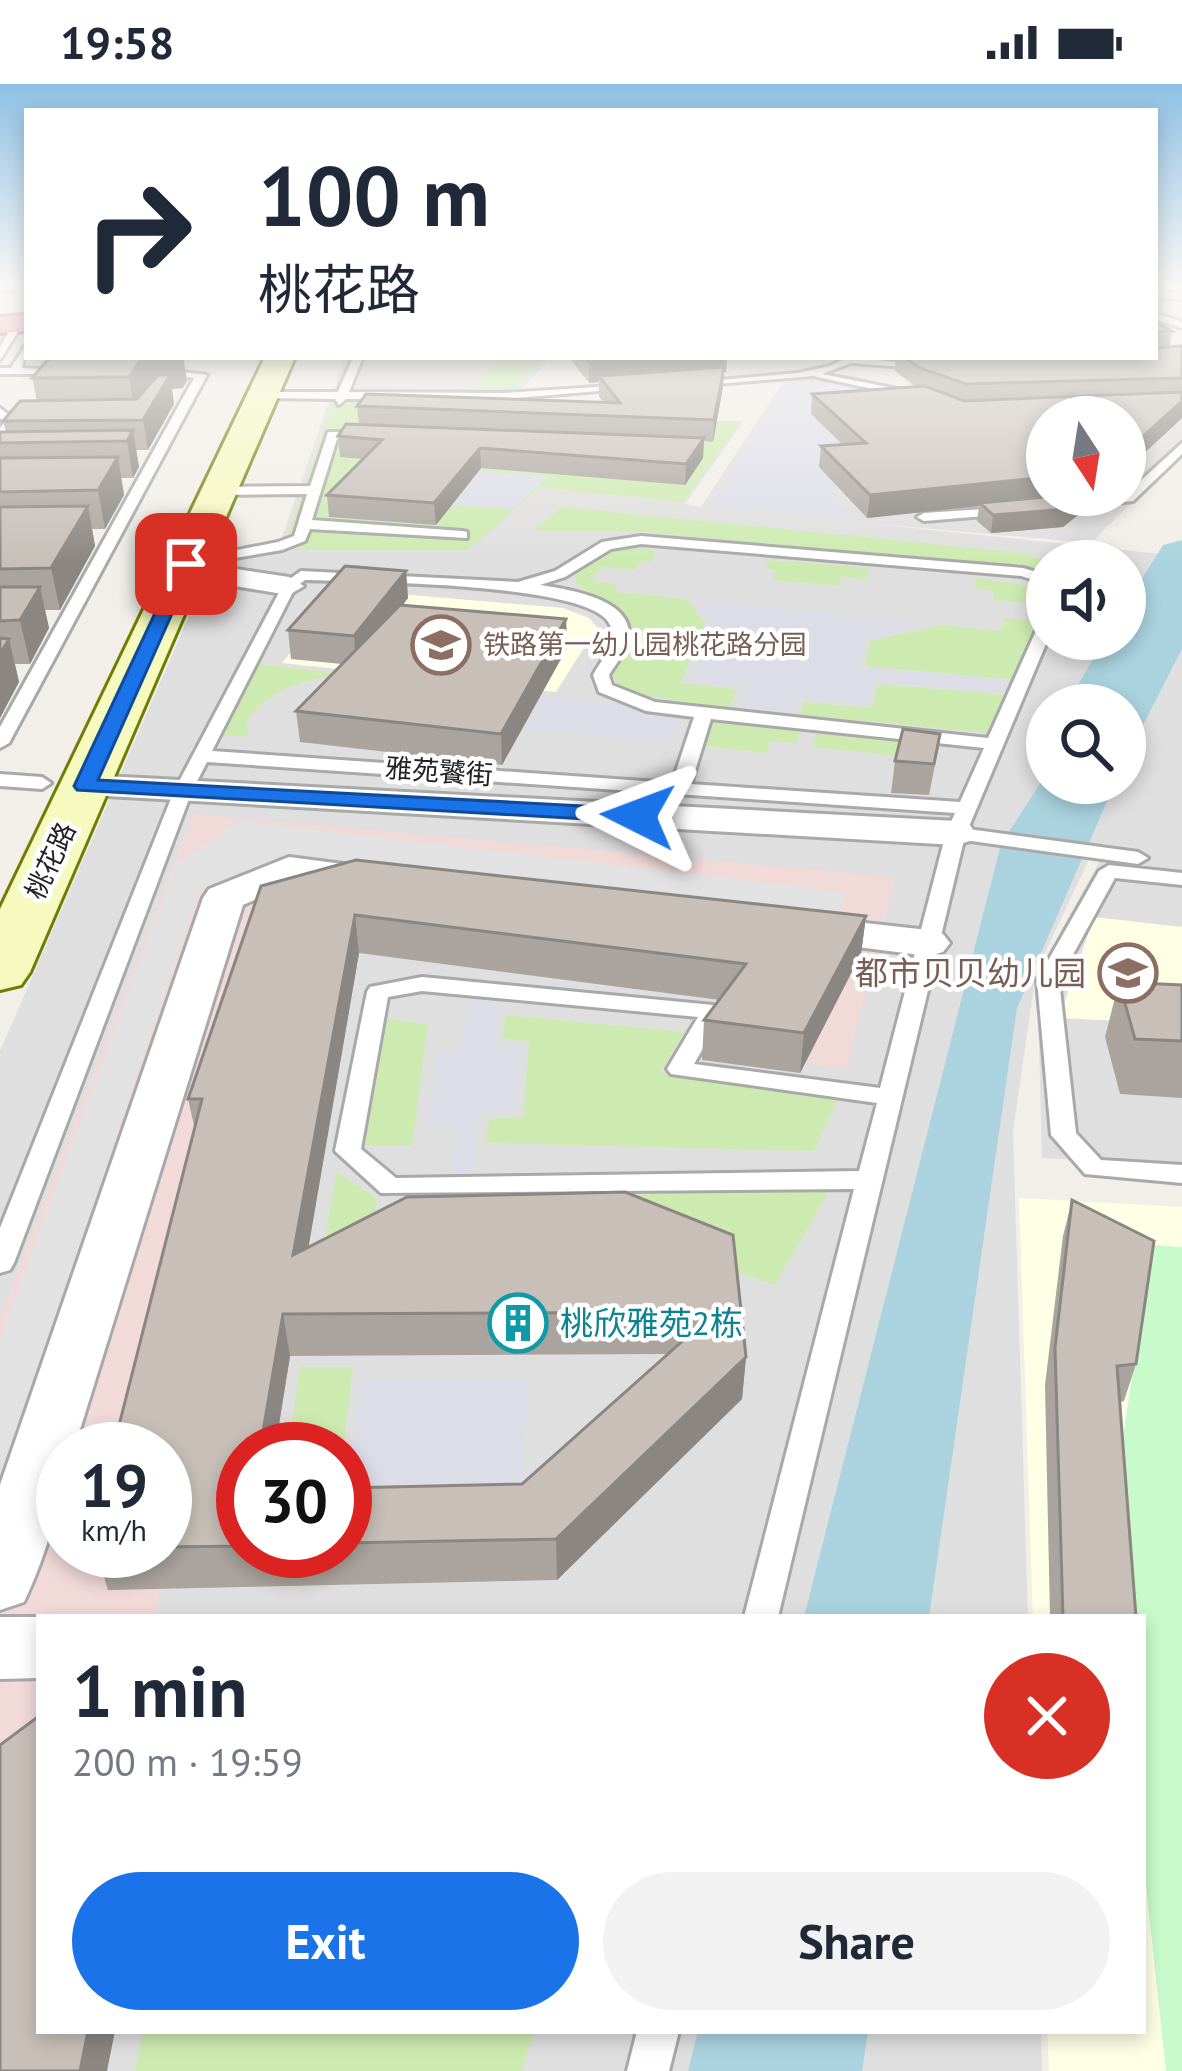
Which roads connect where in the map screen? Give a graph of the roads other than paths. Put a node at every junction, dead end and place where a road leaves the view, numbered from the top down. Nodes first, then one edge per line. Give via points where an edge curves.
1 (200, 378) edge
2 (260, 378) edge
3 (261, 378) edge
4 (285, 378) edge
5 (350, 378) edge
6 (773, 378) edge
7 (835, 378) edge
8 (740, 380) junction
9 (669, 385) edge
10 (783, 386) dead end
11 (646, 387) edge
12 (174, 395) edge
13 (191, 395) junction
14 (341, 399) junction
15 (932, 402) edge
16 (0, 412) edge
17 (12, 422) junction
18 (34, 422) edge
19 (0, 436) edge
20 (374, 436) edge
21 (1182, 447) edge
22 (134, 458) edge
23 (157, 458) junction
24 (1146, 481) edge
25 (118, 486) edge
26 (142, 486) junction
27 (316, 487) junction
28 (220, 489) junction
29 (1017, 509) edge
30 (924, 517) edge
31 (304, 524) junction
32 (462, 535) dead end
33 (113, 537) junction
34 (91, 538) edge
35 (184, 567) junction
36 (1026, 573) edge
37 (560, 574) junction
38 (289, 586) junction
39 (519, 587) junction
40 (570, 595) junction
41 (46, 619) edge
42 (69, 619) junction
43 (1031, 660) edge
44 (20, 673) edge
45 (39, 673) junction
46 (704, 715) junction
47 (0, 743) edge
48 (994, 744) junction
49 (200, 756) junction
50 (680, 788) junction
51 (183, 791) junction
52 (38, 792) edge
53 (961, 820) junction
54 (1182, 864) edge
55 (1182, 879) edge
56 (431, 886) edge
57 (763, 924) edge
58 (928, 943) junction
59 (0, 973) edge
60 (890, 1096) junction
61 (1182, 1174) edge
62 (869, 1180) junction
63 (0, 1263) edge
64 (0, 1581) edge
65 (762, 1614) edge
66 (36, 1647) edge
67 (0, 1648) edge
68 (657, 2034) edge
69 (648, 2071) edge

1 - 13 lane
2 - 52 main road, 桃花路
3 - 28 main road, 桃花路
4 - 14 lane
5 - 14 lane
6 - 8 lane
7 - 15 lane
8 - 9 lane
8 - 10 lane
11 - 14 lane
12 - 13 lane
13 - 23 lane
16 - 17 lane
17 - 18 lane
17 - 19 lane
20 - 27 lane via 332,434
21 - 24 lane
22 - 23 lane
23 - 26 lane
25 - 26 lane
26 - 33 lane
27 - 28 lane
27 - 31 lane
28 - 35 main road, 桃花路
29 - 30 lane
31 - 32 lane
31 - 35 lane via 300,538 281,546
33 - 34 lane
33 - 42 lane
35 - 38 street
35 - 52 main road, 桃花路
36 - 37 lane via 641,540 607,544
37 - 39 lane
37 - 40 lane via 558,585
38 - 39 lane via 301,575
38 - 49 lane
39 - 40 lane
40 - 46 lane via 601,606 622,630 601,675 605,688
41 - 42 lane
42 - 45 lane
43 - 48 lane
44 - 45 lane
45 - 47 lane
46 - 48 lane
46 - 50 lane
48 - 53 lane
49 - 50 lane, 雅苑饕街
49 - 51 lane
50 - 53 lane, 雅苑饕街
51 - 52 street
51 - 53 street
51 - 63 lane
52 - 59 main road, 桃花路
53 - 54 lane, 雅苑饕街
53 - 58 lane
55 - 61 lane via 1109,871 1048,980 1064,1135 1094,1168
56 - 64 street via 289,869 224,898
57 - 58 street
58 - 60 lane
60 - 62 lane
60 - 62 lane via 679,1069 712,1012 422,984 378,992 348,1151 389,1187
62 - 65 lane
66 - 67 street
68 - 69 lane

